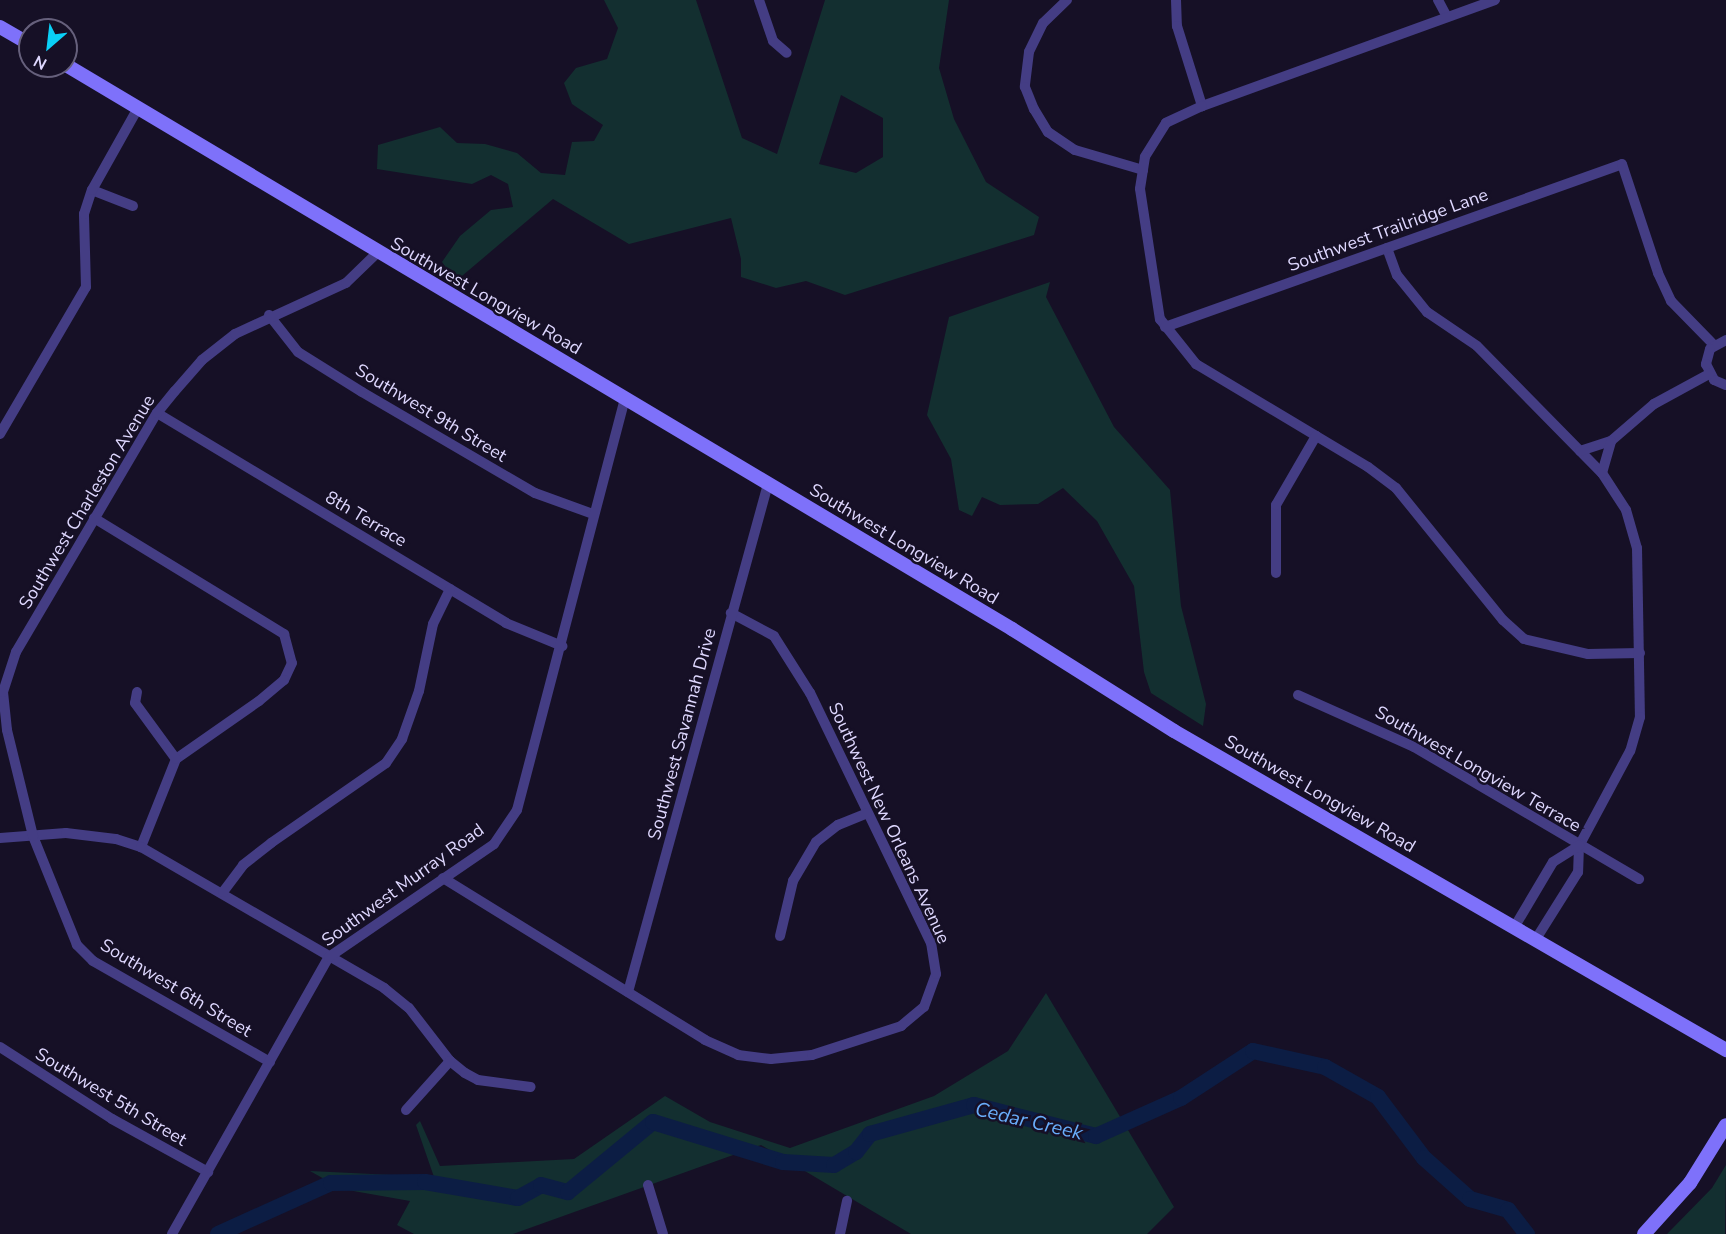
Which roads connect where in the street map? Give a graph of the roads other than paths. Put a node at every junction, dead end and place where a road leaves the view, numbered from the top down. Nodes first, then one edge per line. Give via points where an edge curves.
1 (759, 0) edge
2 (1067, 0) edge
3 (1176, 0) edge
4 (1438, 0) edge
5 (1495, 0) edge
6 (1447, 17) junction
7 (0, 27) edge
8 (18, 37) edge
9 (787, 53) dead end
10 (78, 72) edge
11 (1202, 106) junction
12 (138, 108) junction
13 (1143, 170) junction
14 (92, 190) junction
15 (133, 206) dead end
16 (1387, 248) junction
17 (377, 253) junction
18 (269, 315) junction
19 (1165, 327) junction
20 (1726, 339) edge
21 (1714, 345) junction
22 (1709, 374) junction
23 (1726, 385) edge
24 (625, 398) junction
25 (157, 413) junction
26 (0, 434) edge
27 (1316, 436) junction
28 (1611, 441) junction
29 (1580, 451) junction
30 (1602, 473) junction
31 (768, 484) junction
32 (593, 514) junction
33 (94, 518) junction
34 (1276, 573) dead end
35 (450, 589) junction
36 (731, 613) junction
37 (562, 646) junction
38 (1640, 653) junction
39 (137, 692) dead end
40 (1298, 695) dead end
41 (176, 759) junction
42 (867, 813) junction
43 (33, 836) junction
44 (0, 838) edge
45 (1579, 846) junction
46 (141, 847) junction
47 (443, 878) junction
48 (1639, 879) dead end
49 (223, 892) junction
50 (1515, 926) junction
51 (780, 936) dead end
52 (1536, 939) junction
53 (329, 957) junction
54 (628, 992) junction
55 (0, 1047) edge
56 (1726, 1050) edge
57 (450, 1061) junction
58 (270, 1062) junction
59 (531, 1087) dead end
60 (406, 1110) dead end
61 (1726, 1125) edge
62 (208, 1172) junction
63 (648, 1185) dead end
64 (847, 1201) dead end
65 (172, 1234) edge
66 (663, 1234) edge
67 (840, 1234) edge
68 (1644, 1234) edge

1 - 9 street via 773,41
2 - 13 street via 1043,23 1029,52 1025,87 1034,109 1048,132 1076,150
3 - 11 street via 1177,26
4 - 6 street
5 - 6 street
6 - 11 street
7 - 8 street
10 - 12 street, Southwest Longview Road
11 - 13 street via 1166,123 1145,157
12 - 14 street
12 - 17 street, Southwest Longview Road
13 - 19 street via 1140,189 1160,319
14 - 15 street
14 - 26 street via 84,214 86,287
16 - 19 street, Southwest Trailridge Lane
16 - 21 street, Southwest Trailridge Lane via 1622,164 1671,301
16 - 29 street via 1397,275 1427,312 1477,346
17 - 18 street, Southwest Charleston Avenue via 346,283
17 - 24 street, Southwest Longview Road
18 - 25 street, Southwest Charleston Avenue via 235,334 202,360
18 - 32 street, Southwest 9th Street via 298,352 362,392 535,493
19 - 27 street via 1196,364
20 - 21 street
21 - 22 street via 1706,359
22 - 23 street
22 - 28 street via 1654,404
24 - 31 street, Southwest Longview Road
24 - 32 street, Southwest Murray Road
25 - 33 street, Southwest Charleston Avenue
25 - 35 street, 8th Terrace
27 - 34 street via 1276,505
27 - 38 street via 1396,488 1503,620 1524,639 1588,654
28 - 29 street
28 - 30 street
29 - 30 street
30 - 38 street via 1626,510 1637,548
31 - 36 street, Southwest Savannah Drive
31 - 50 street, Southwest Longview Road via 1174,731
32 - 37 street, Southwest Murray Road
33 - 41 street via 284,634 292,663 284,680
33 - 43 street, Southwest Charleston Avenue via 16,652 3,692 7,730
35 - 37 street, 8th Terrace via 506,623
35 - 49 street via 433,624 419,691 402,739 386,763 243,865
36 - 42 street, Southwest New Orleans Avenue via 774,636 792,658
36 - 54 street, Southwest Savannah Drive
37 - 47 street, Southwest Murray Road via 517,810 494,843
38 - 45 street via 1640,717 1630,751
39 - 41 street via 135,703
40 - 45 street, Southwest Longview Terrace via 1414,747
41 - 46 street
42 - 51 street via 838,825 816,842 793,881
42 - 54 street, Southwest New Orleans Avenue via 931,943 935,964 936,974 924,1007 901,1026 812,1055 771,1059 738,1055 705,1040
43 - 44 street
43 - 46 street via 95,836
43 - 58 street, Southwest 6th Street via 64,919 77,945 93,961
45 - 48 street, Southwest Longview Terrace
45 - 50 street via 1553,862
45 - 52 street via 1578,872
46 - 49 street
47 - 53 street, Southwest Murray Road
47 - 54 street, Southwest New Orleans Avenue
49 - 53 street
50 - 52 street, Southwest Longview Road
52 - 56 street, Southwest Longview Road
53 - 57 street via 384,988 409,1008
53 - 58 street, Southwest Murray Road
55 - 62 street, Southwest 5th Street via 112,1119
57 - 59 street via 478,1080
57 - 60 street
58 - 62 street, Southwest Murray Road
61 - 68 street via 1687,1187
62 - 65 street, Southwest Murray Road
63 - 66 street
64 - 67 street

